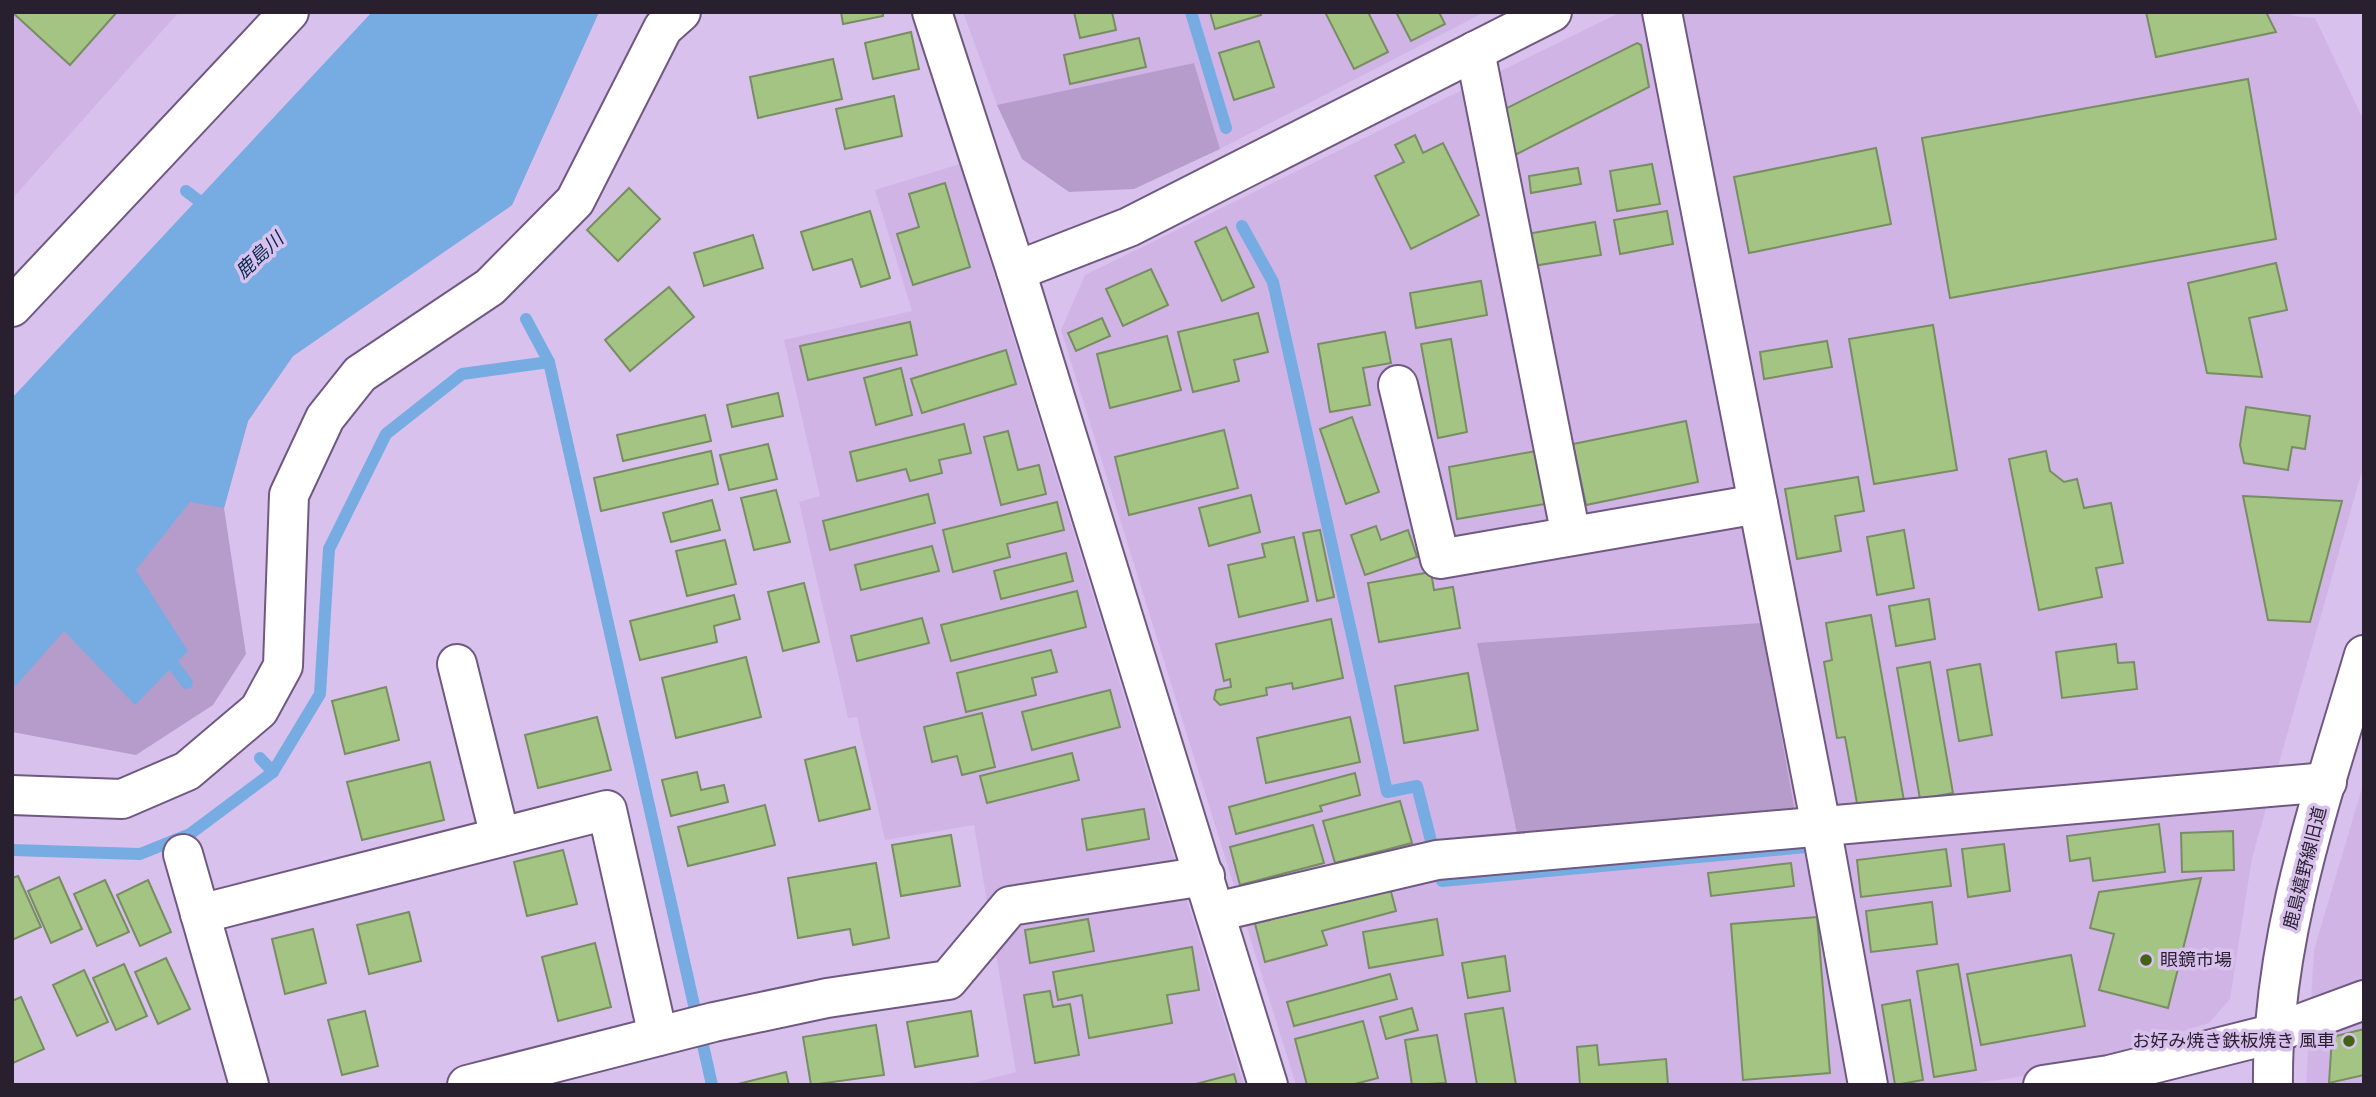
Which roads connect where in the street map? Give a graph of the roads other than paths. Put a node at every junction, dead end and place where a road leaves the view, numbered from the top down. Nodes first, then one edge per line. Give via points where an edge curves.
1 (289, 12) edge
2 (681, 12) edge
3 (932, 12) edge
4 (1552, 12) edge
5 (1662, 12) edge
6 (1475, 51) junction
7 (1016, 271) junction
8 (12, 307) edge
9 (1398, 385) dead end
10 (1758, 504) junction
11 (1571, 536) junction
12 (2364, 655) edge
13 (457, 664) dead end
14 (2327, 782) junction
15 (12, 795) edge
16 (1821, 826) junction
17 (500, 837) junction
18 (183, 854) dead end
19 (1205, 876) junction
20 (1216, 912) junction
21 (200, 914) junction
22 (2364, 1000) edge
23 (686, 1029) junction
24 (2272, 1034) junction
25 (249, 1085) edge
26 (467, 1085) edge
27 (1268, 1085) edge
28 (1868, 1085) edge
29 (2043, 1085) edge
30 (2273, 1085) edge

1 - 8 street
2 - 15 street via 663,28 575,201 490,287 360,374 325,418 289,495 283,666 259,709 187,771 122,800
3 - 7 street
4 - 6 street
5 - 10 street
6 - 7 street via 1129,227
6 - 11 street
7 - 19 street
9 - 11 street via 1440,559
10 - 11 street
10 - 16 street
12 - 14 street, 鹿島嬉野線旧道
13 - 17 street
14 - 16 street
14 - 24 street, 鹿島嬉野線旧道 via 2292,916
16 - 20 street via 1437,860
16 - 28 street
17 - 21 street
17 - 23 street via 607,810
18 - 21 street
19 - 20 street
19 - 23 street via 1010,906 948,980 827,998
20 - 27 street
21 - 25 street
22 - 24 street
23 - 26 street
24 - 29 street via 2109,1075
24 - 30 street, 鹿島嬉野線旧道

